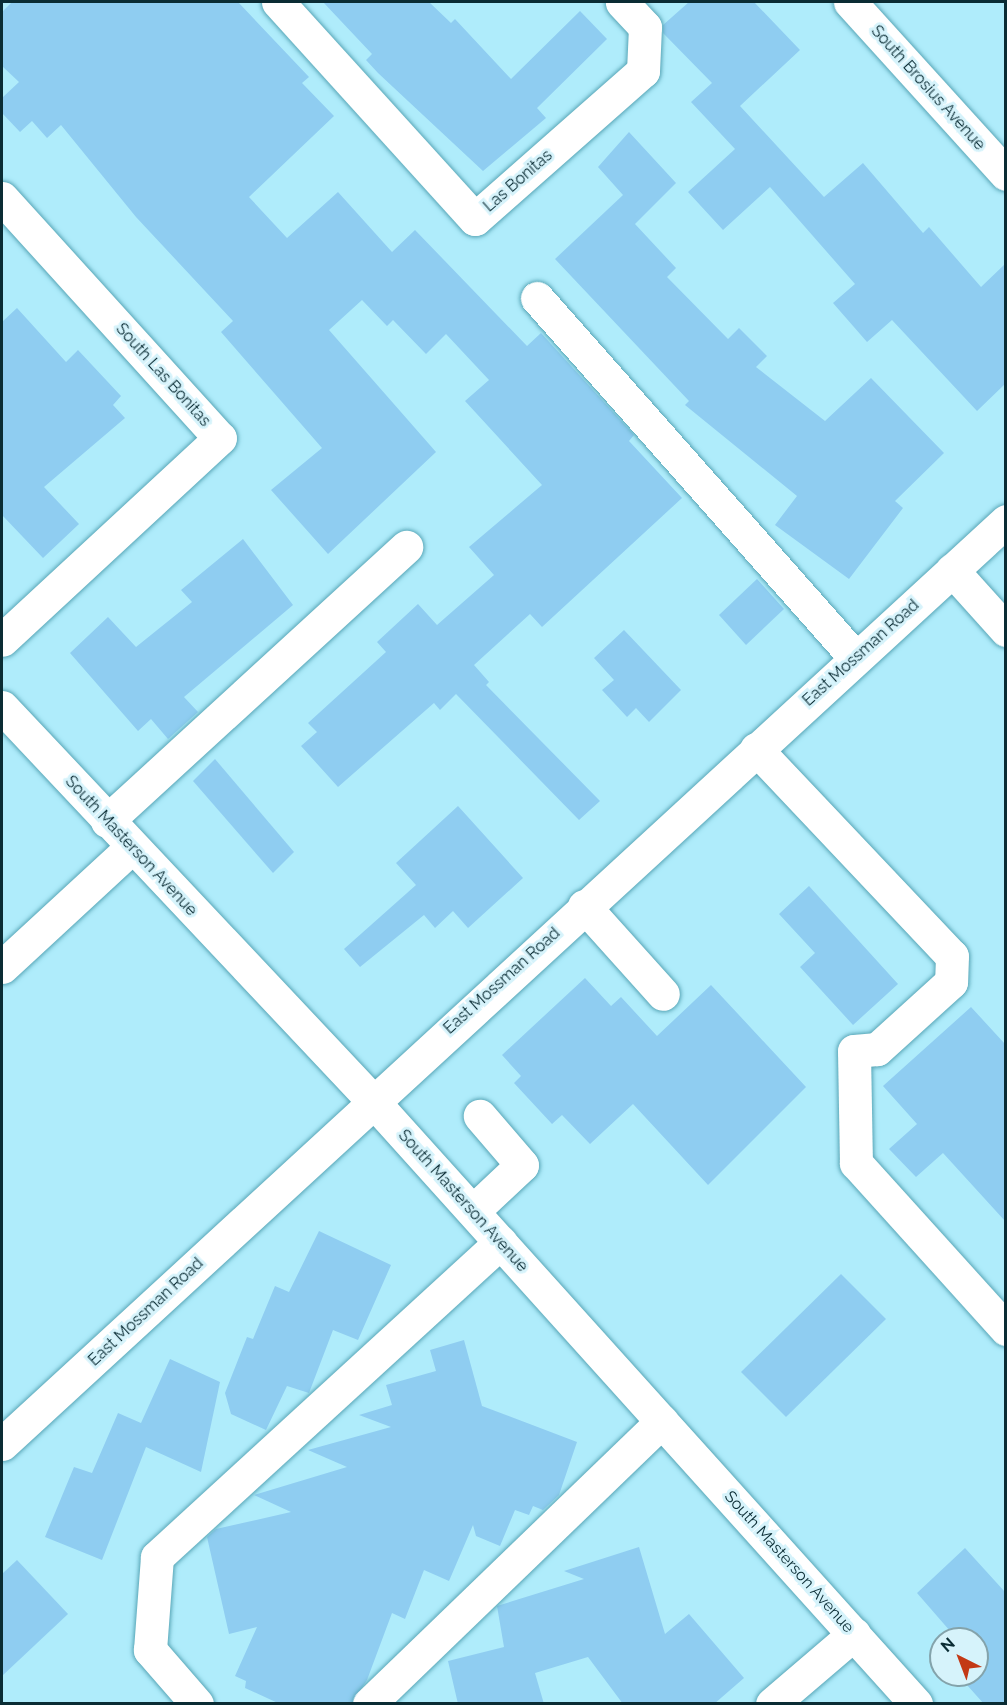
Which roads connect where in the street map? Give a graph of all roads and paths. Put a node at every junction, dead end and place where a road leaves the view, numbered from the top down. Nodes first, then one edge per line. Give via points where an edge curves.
1 (278, 2) edge
2 (622, 2) edge
3 (850, 2) edge
4 (1005, 174) edge
5 (2, 198) edge
6 (537, 298) dead end
7 (1005, 521) edge
8 (406, 547) dead end
9 (952, 570) junction
10 (1005, 630) edge
11 (2, 640) edge
12 (856, 658) junction
13 (2, 707) edge
14 (756, 749) junction
15 (107, 821) junction
16 (132, 847) junction
17 (584, 906) junction
18 (2, 967) edge
19 (663, 994) dead end
20 (372, 1100) junction
21 (480, 1116) dead end
22 (473, 1211) junction
23 (501, 1242) junction
24 (1005, 1329) edge
25 (662, 1421) junction
26 (2, 1444) edge
27 (854, 1634) junction
28 (197, 1704) edge
29 (369, 1704) edge
30 (772, 1704) edge
31 (916, 1704) edge

1 - 2 street, Las Bonitas via 475,219 643,71 645,27
3 - 4 street, South Brosius Avenue
5 - 11 street, South Las Bonitas via 220,438
6 - 12 street
7 - 9 street, East Mossman Road
8 - 15 street
9 - 10 street
9 - 12 street, East Mossman Road
12 - 14 street, East Mossman Road
13 - 15 street, South Masterson Avenue
14 - 17 street, East Mossman Road
14 - 24 street via 952,956 951,982 877,1049 854,1050 856,1163
15 - 16 street, South Masterson Avenue
16 - 18 street
16 - 20 street, South Masterson Avenue
17 - 19 street
17 - 20 street, East Mossman Road
20 - 22 street, South Masterson Avenue
20 - 26 street, East Mossman Road
21 - 22 street via 522,1165
22 - 23 street, South Masterson Avenue
23 - 25 street, South Masterson Avenue
23 - 28 street via 157,1557 150,1650
25 - 27 street, South Masterson Avenue
25 - 29 street
27 - 30 street
27 - 31 street, South Masterson Avenue

